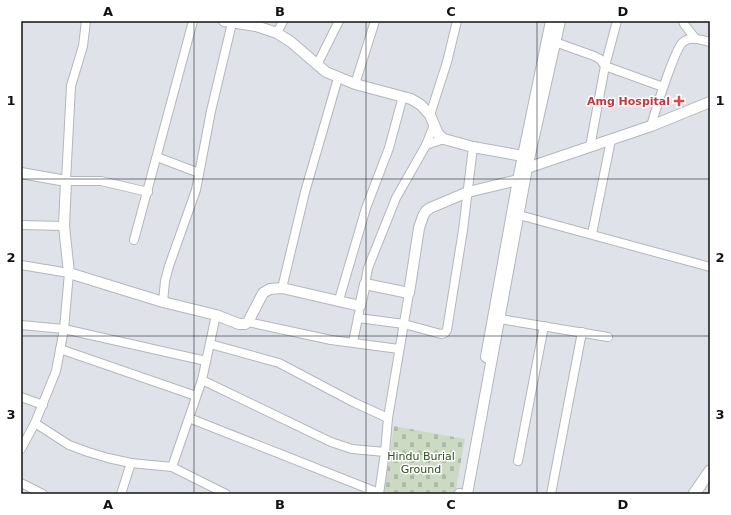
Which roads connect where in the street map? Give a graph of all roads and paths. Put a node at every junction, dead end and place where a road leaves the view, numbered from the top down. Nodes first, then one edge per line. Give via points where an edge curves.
1 (86, 21) edge
2 (193, 21) edge
3 (283, 21) edge
4 (339, 21) edge
5 (375, 21) edge
6 (457, 21) edge
7 (551, 21) edge
8 (560, 21) edge
9 (617, 21) edge
10 (683, 21) edge
11 (228, 22) edge
12 (257, 23) edge
13 (277, 32) junction
14 (695, 38) junction
15 (555, 42) junction
16 (710, 42) edge
17 (317, 66) junction
18 (605, 66) junction
19 (338, 78) junction
20 (355, 84) junction
21 (663, 87) junction
22 (403, 96) junction
23 (710, 102) edge
24 (430, 115) junction
25 (434, 125) junction
26 (650, 126) junction
27 (444, 139) junction
28 (611, 140) junction
29 (426, 145) junction
30 (590, 146) junction
31 (473, 147) junction
32 (523, 156) junction
33 (157, 157) junction
34 (527, 168) junction
35 (21, 173) edge
36 (199, 173) junction
37 (518, 180) junction
38 (66, 181) junction
39 (148, 192) junction
40 (468, 192) junction
41 (519, 215) junction
42 (21, 225) edge
43 (64, 226) junction
44 (592, 234) junction
45 (134, 240) dead end
46 (21, 265) edge
47 (710, 266) edge
48 (69, 273) junction
49 (365, 284) junction
50 (282, 288) junction
51 (409, 292) junction
52 (338, 300) junction
53 (163, 302) junction
54 (360, 306) junction
55 (216, 315) junction
56 (358, 318) junction
57 (500, 319) junction
58 (248, 322) junction
59 (404, 324) junction
60 (21, 325) edge
61 (544, 326) junction
62 (64, 329) junction
63 (582, 332) junction
64 (608, 337) dead end
65 (353, 342) junction
66 (210, 344) junction
67 (399, 349) junction
68 (60, 350) junction
69 (206, 362) junction
70 (202, 380) junction
71 (196, 396) junction
72 (21, 397) edge
73 (43, 405) junction
74 (189, 418) junction
75 (388, 418) junction
76 (35, 423) junction
77 (21, 449) edge
78 (385, 452) junction
79 (518, 461) dead end
80 (131, 463) junction
81 (172, 467) junction
82 (710, 471) edge
83 (21, 484) edge
84 (379, 493) edge
85 (43, 494) edge
86 (121, 494) edge
87 (226, 494) edge
88 (462, 494) edge
89 (552, 494) edge
90 (694, 494) edge

1 - 38 street via 83,46 72,86
2 - 33 street
3 - 13 street
4 - 17 street
5 - 20 street
6 - 24 street
7 - 32 street
8 - 15 street
9 - 18 street
10 - 14 street
11 - 12 street
11 - 36 street
12 - 13 street
13 - 17 street
14 - 16 street
14 - 21 street via 681,44
15 - 18 street via 594,56
15 - 34 street
17 - 19 street
18 - 21 street
18 - 30 street
19 - 20 street
19 - 50 street via 305,192
20 - 22 street
21 - 26 street
22 - 24 street via 421,105
22 - 52 street via 389,148 366,208
23 - 26 street
24 - 25 street
25 - 27 street
25 - 29 street
26 - 28 street
27 - 29 street
27 - 31 street
28 - 30 street
28 - 44 street
29 - 49 street via 396,198 368,268
30 - 34 street
31 - 32 street
31 - 40 street
32 - 37 street
33 - 36 street
33 - 39 street
34 - 37 street
34 - 41 street
35 - 38 street
36 - 53 street via 196,190 169,266
37 - 40 street
37 - 88 street
38 - 39 street via 101,182
38 - 43 street
39 - 45 street
40 - 51 street via 430,208 423,216
40 - 59 street via 448,330 441,334
41 - 44 street
41 - 57 street
42 - 43 street
43 - 48 street
44 - 47 street
46 - 48 street
48 - 53 street
48 - 62 street
49 - 51 street
49 - 54 street
50 - 52 street
50 - 58 street via 270,289 263,293
51 - 59 street
52 - 54 street
53 - 55 street
54 - 56 street
55 - 58 street via 239,324
55 - 66 street
56 - 59 street
56 - 65 street
57 - 61 street
57 - 88 street
58 - 65 street via 331,340
59 - 67 street
60 - 62 street
61 - 63 street
61 - 79 street
62 - 68 street
62 - 69 street
63 - 64 street
63 - 89 street
65 - 67 street
66 - 69 street
66 - 75 street via 279,363
67 - 75 street
68 - 71 street
68 - 73 street via 56,371
69 - 70 street
70 - 71 street
70 - 78 street via 332,442 352,449
71 - 74 street
72 - 73 street
73 - 76 street
74 - 81 street
74 - 84 street
75 - 78 street
76 - 77 street
76 - 80 street via 69,445
78 - 84 street
80 - 81 street
80 - 86 street
81 - 87 street
82 - 90 main road
83 - 85 street

